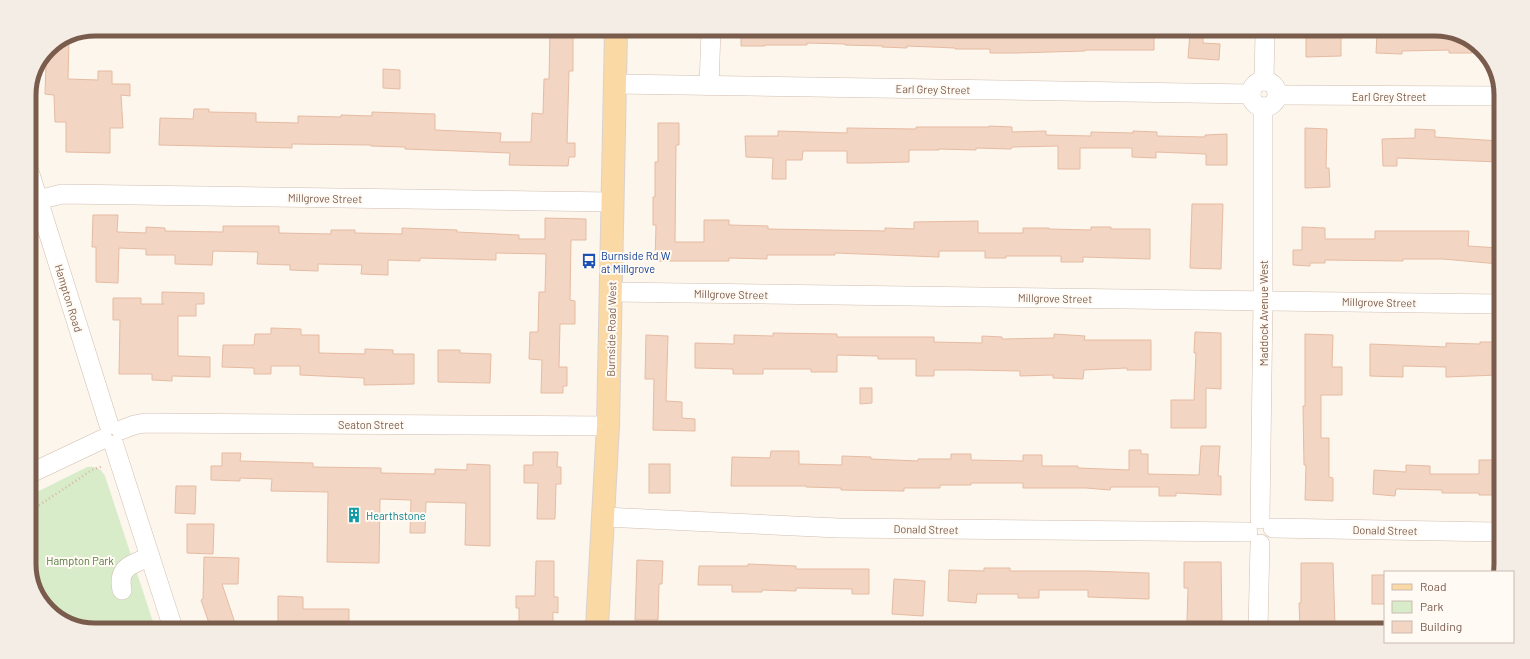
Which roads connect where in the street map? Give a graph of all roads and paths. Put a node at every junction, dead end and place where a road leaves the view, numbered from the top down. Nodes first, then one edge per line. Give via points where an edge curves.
1 (616, 36) edge
2 (711, 36) edge
3 (1265, 36) edge
4 (615, 84) junction
5 (709, 86) junction
6 (1257, 87) junction
7 (1278, 95) junction
8 (1494, 96) edge
9 (1263, 108) junction
10 (36, 193) edge
11 (38, 200) junction
12 (613, 202) junction
13 (612, 292) junction
14 (1263, 301) junction
15 (1494, 304) edge
16 (608, 426) junction
17 (116, 433) junction
18 (103, 466) dead end
19 (36, 471) edge
20 (36, 507) edge
21 (604, 517) junction
22 (1260, 531) junction
23 (1494, 532) edge
24 (150, 557) junction
25 (122, 590) dead end
26 (171, 623) edge
27 (597, 623) edge
28 (1258, 623) edge

1 - 4 main road, Burnside Road West
2 - 5 street
3 - 6 street
4 - 5 street, Earl Grey Street
4 - 12 main road, Burnside Road West
5 - 6 street, Earl Grey Street
6 - 7 street via 1268,81 1275,86
6 - 9 street via 1253,102
7 - 8 street, Earl Grey Street
7 - 9 street via 1272,106
9 - 14 street, Maddock Avenue West
10 - 11 street, Hampton Road
11 - 12 street, Millgrove Street via 62,194
11 - 17 street, Hampton Road
12 - 13 main road, Burnside Road West
13 - 14 street, Millgrove Street
13 - 16 main road, Burnside Road West
14 - 15 street, Millgrove Street
14 - 22 street, Maddock Avenue West
16 - 17 street, Seaton Street via 145,423
16 - 21 main road, Burnside Road West
17 - 19 street, Seaton Street
17 - 24 street, Hampton Road
18 - 20 path via 92,470
21 - 22 street, Donald Street via 838,528
21 - 27 main road, Burnside Road West
22 - 23 street, Donald Street
22 - 28 street, Maddock Avenue West
24 - 25 street via 126,568 120,581
24 - 26 street, Hampton Road

